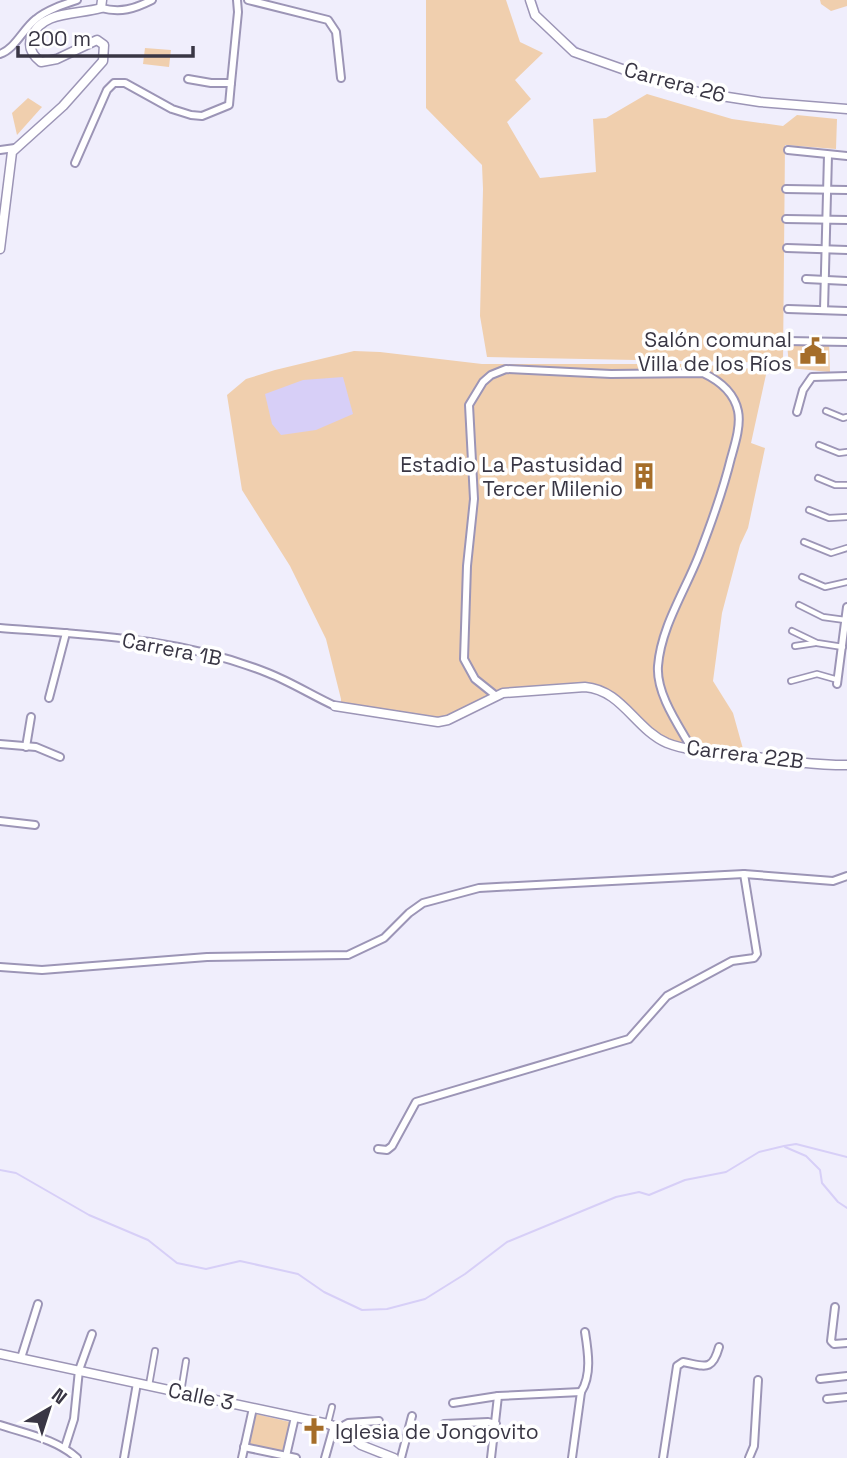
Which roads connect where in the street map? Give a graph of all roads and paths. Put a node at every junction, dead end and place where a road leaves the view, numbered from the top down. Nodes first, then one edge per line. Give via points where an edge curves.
1 (77, 0) edge
2 (152, 0) edge
3 (237, 0) edge
4 (248, 0) edge
5 (530, 0) edge
6 (102, 4) edge
7 (0, 54) edge
8 (341, 78) dead end
9 (188, 79) dead end
10 (231, 82) junction
11 (847, 109) edge
12 (16, 148) junction
13 (0, 150) edge
14 (788, 150) dead end
15 (828, 155) junction
16 (847, 156) edge
17 (75, 163) dead end
18 (786, 189) dead end
19 (828, 190) junction
20 (847, 190) edge
21 (786, 219) dead end
22 (828, 220) junction
23 (847, 220) edge
24 (787, 247) dead end
25 (0, 249) edge
26 (826, 250) junction
27 (847, 250) edge
28 (806, 279) dead end
29 (825, 281) junction
30 (847, 281) edge
31 (788, 309) dead end
32 (824, 310) junction
33 (847, 311) edge
34 (786, 341) dead end
35 (847, 342) edge
36 (847, 376) edge
37 (826, 411) dead end
38 (797, 412) dead end
39 (847, 417) edge
40 (819, 445) dead end
41 (847, 452) edge
42 (818, 478) dead end
43 (847, 485) edge
44 (809, 510) dead end
45 (847, 517) edge
46 (804, 542) dead end
47 (847, 548) edge
48 (802, 577) dead end
49 (847, 582) edge
50 (799, 605) dead end
51 (847, 607) edge
52 (846, 620) edge
53 (0, 628) edge
54 (792, 631) dead end
55 (66, 633) junction
56 (817, 643) junction
57 (795, 646) dead end
58 (842, 647) junction
59 (791, 681) dead end
60 (837, 682) joint
61 (495, 695) junction
62 (49, 698) dead end
63 (335, 706) joint
64 (31, 717) dead end
65 (0, 744) edge
66 (26, 747) junction
67 (692, 749) junction
68 (60, 757) dead end
69 (847, 765) edge
70 (0, 821) edge
71 (35, 825) dead end
72 (744, 874) junction
73 (847, 876) edge
74 (0, 967) edge
75 (378, 1149) dead end
76 (38, 1304) dead end
77 (835, 1307) dead end
78 (585, 1332) dead end
79 (92, 1334) dead end
80 (847, 1343) edge
81 (719, 1347) dead end
82 (155, 1351) dead end
83 (0, 1354) edge
84 (21, 1358) junction
85 (186, 1361) dead end
86 (79, 1370) junction
87 (847, 1376) edge
88 (758, 1380) dead end
89 (820, 1380) dead end
90 (137, 1383) junction
91 (149, 1385) junction
92 (181, 1392) junction
93 (581, 1392) junction
94 (498, 1395) junction
95 (847, 1397) edge
96 (827, 1399) dead end
97 (453, 1403) dead end
98 (332, 1407) dead end
99 (253, 1408) junction
100 (412, 1416) dead end
101 (295, 1417) junction
102 (379, 1420) dead end
103 (444, 1424) dead end
104 (496, 1424) junction
105 (0, 1425) edge
106 (334, 1426) junction
107 (65, 1447) junction
108 (244, 1447) junction
109 (286, 1456) junction
110 (78, 1458) edge
111 (124, 1458) edge
112 (242, 1458) edge
113 (296, 1458) edge
114 (325, 1458) edge
115 (394, 1458) edge
116 (401, 1458) edge
117 (491, 1458) edge
118 (572, 1458) edge
119 (663, 1458) edge
120 (749, 1458) edge

1 - 7 street via 36,19
2 - 6 street via 119,12
3 - 10 street
4 - 8 street via 328,20 336,33
5 - 11 street, Carrera 26 via 535,15 575,52 642,76 702,93
6 - 12 street via 92,11 48,20 34,31 31,51 41,62 97,40 105,49 103,61 63,106
9 - 10 street
10 - 17 street via 229,104 202,116 172,109 125,83 114,83
12 - 13 street
12 - 25 street
14 - 15 street
15 - 16 street
15 - 19 street
18 - 19 street
19 - 20 street
19 - 22 street
21 - 22 street
22 - 23 street
22 - 26 street
24 - 26 street
26 - 27 street
26 - 29 street
28 - 29 street
29 - 30 street
29 - 32 street
31 - 32 street
32 - 33 street
34 - 35 street
36 - 38 street via 808,379
37 - 39 street
40 - 41 street
42 - 43 street
44 - 45 street via 829,518
46 - 47 street via 831,553
48 - 49 street via 825,587
50 - 52 street via 823,617
51 - 52 street
52 - 58 street
53 - 55 street, Carrera 1B
54 - 56 street
55 - 62 street
55 - 63 street, Carrera 1B via 141,639 207,652 271,674
56 - 57 street
56 - 58 street
58 - 60 street
59 - 60 street via 817,674
61 - 63 street, Carrera 22B via 438,722
61 - 67 street, Carrera 22B via 597,688 608,692 656,737
61 - 67 street via 475,679 464,659 474,499 469,405 475,393 491,375 512,368 703,373 729,391 738,422 726,478 666,630 658,666 665,698
64 - 66 street
65 - 66 street
66 - 68 street
67 - 69 street, Carrera 22B
70 - 71 street
72 - 73 street via 833,881
72 - 74 street via 479,888 423,903 384,938 348,955 207,957 42,970
72 - 75 street via 754,958 732,961 667,996 629,1040 416,1102 393,1146
76 - 84 street
77 - 80 street via 831,1340
78 - 93 street via 589,1359
79 - 86 street
81 - 119 street via 707,1366 683,1362 677,1366
82 - 91 street
83 - 84 street, Calle 3
84 - 86 street, Calle 3
85 - 92 street
86 - 90 street, Calle 3
86 - 107 street via 74,1419
87 - 89 street
88 - 120 street via 754,1446
90 - 91 street, Calle 3
90 - 111 street
91 - 92 street, Calle 3
92 - 99 street, Calle 3
93 - 94 street
93 - 118 street
94 - 97 street
94 - 104 street
95 - 96 street
98 - 106 street
99 - 101 street, Calle 3
99 - 108 street
100 - 116 street
101 - 106 street, Calle 3
101 - 109 street
102 - 106 street
103 - 104 street
104 - 117 street
105 - 107 street
106 - 114 street
106 - 115 street, Calle 3 via 361,1445
107 - 110 street
108 - 109 street
108 - 112 street
109 - 113 street

